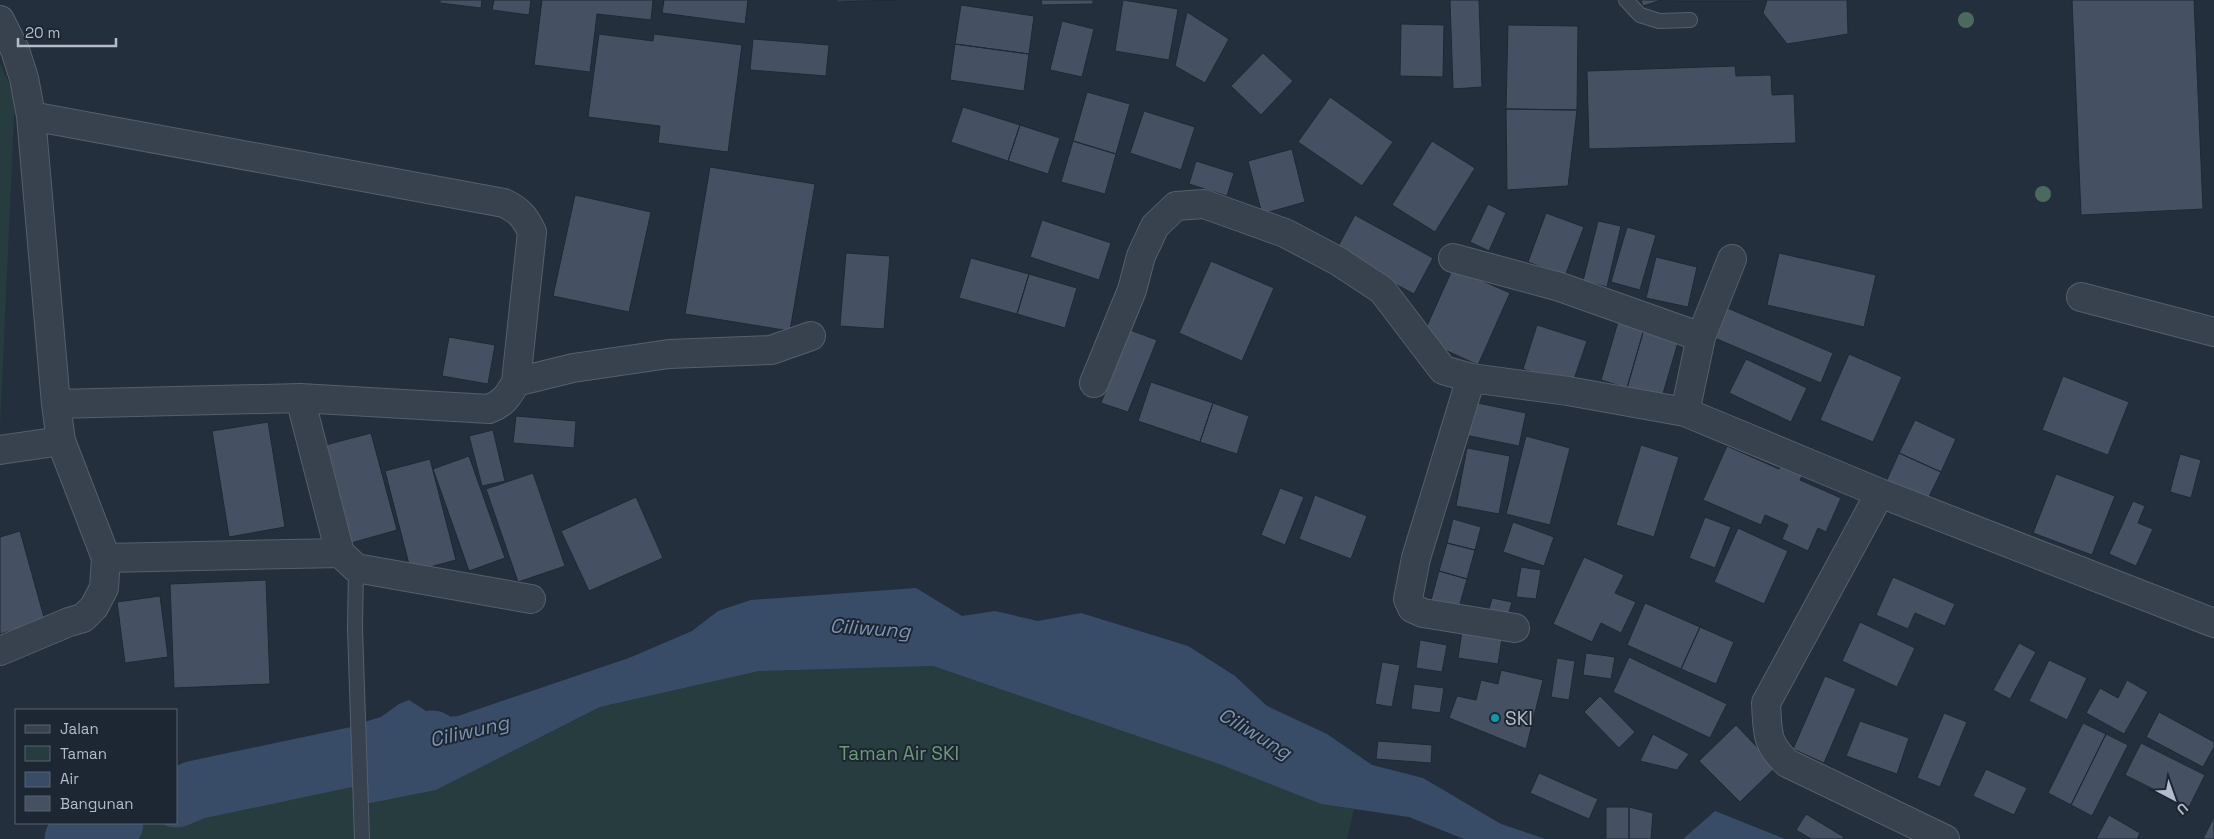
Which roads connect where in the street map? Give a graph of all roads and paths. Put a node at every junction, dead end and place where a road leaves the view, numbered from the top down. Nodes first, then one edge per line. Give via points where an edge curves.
1 (1626, 0) edge
2 (0, 20) edge
3 (1690, 20) dead end
4 (31, 116) junction
5 (1453, 258) dead end
6 (1732, 259) dead end
7 (2081, 297) dead end
8 (2214, 332) edge
9 (811, 336) dead end
10 (1701, 336) junction
11 (1471, 378) junction
12 (516, 382) junction
13 (1094, 383) dead end
14 (300, 398) junction
15 (56, 404) junction
16 (1685, 412) junction
17 (61, 441) junction
18 (0, 450) edge
19 (1880, 493) junction
20 (106, 558) junction
21 (348, 561) junction
22 (531, 599) dead end
23 (2214, 623) edge
24 (1515, 628) dead end
25 (0, 651) edge
26 (362, 839) edge
27 (1945, 839) edge

1 - 3 lane via 1640,15 1659,20
2 - 4 street via 15,50
4 - 12 street via 494,202 517,209 526,218 532,232
4 - 15 street
5 - 10 street via 1560,287
6 - 10 street
7 - 8 street
9 - 12 street via 771,350 669,354 573,368
10 - 16 street
11 - 13 street via 1443,370 1382,290 1338,261 1285,233 1204,204 1176,206 1155,226
11 - 16 street
11 - 24 street via 1416,558 1408,599 1412,608 1423,613
12 - 14 street via 499,406 488,409
14 - 15 street
14 - 21 street
15 - 17 street
16 - 19 street
17 - 18 street
17 - 20 street
19 - 23 street
19 - 27 street via 1766,703 1769,738 1773,750 1787,763
20 - 21 street
20 - 25 street via 104,588 83,618
21 - 22 street
21 - 26 lane via 355,628

